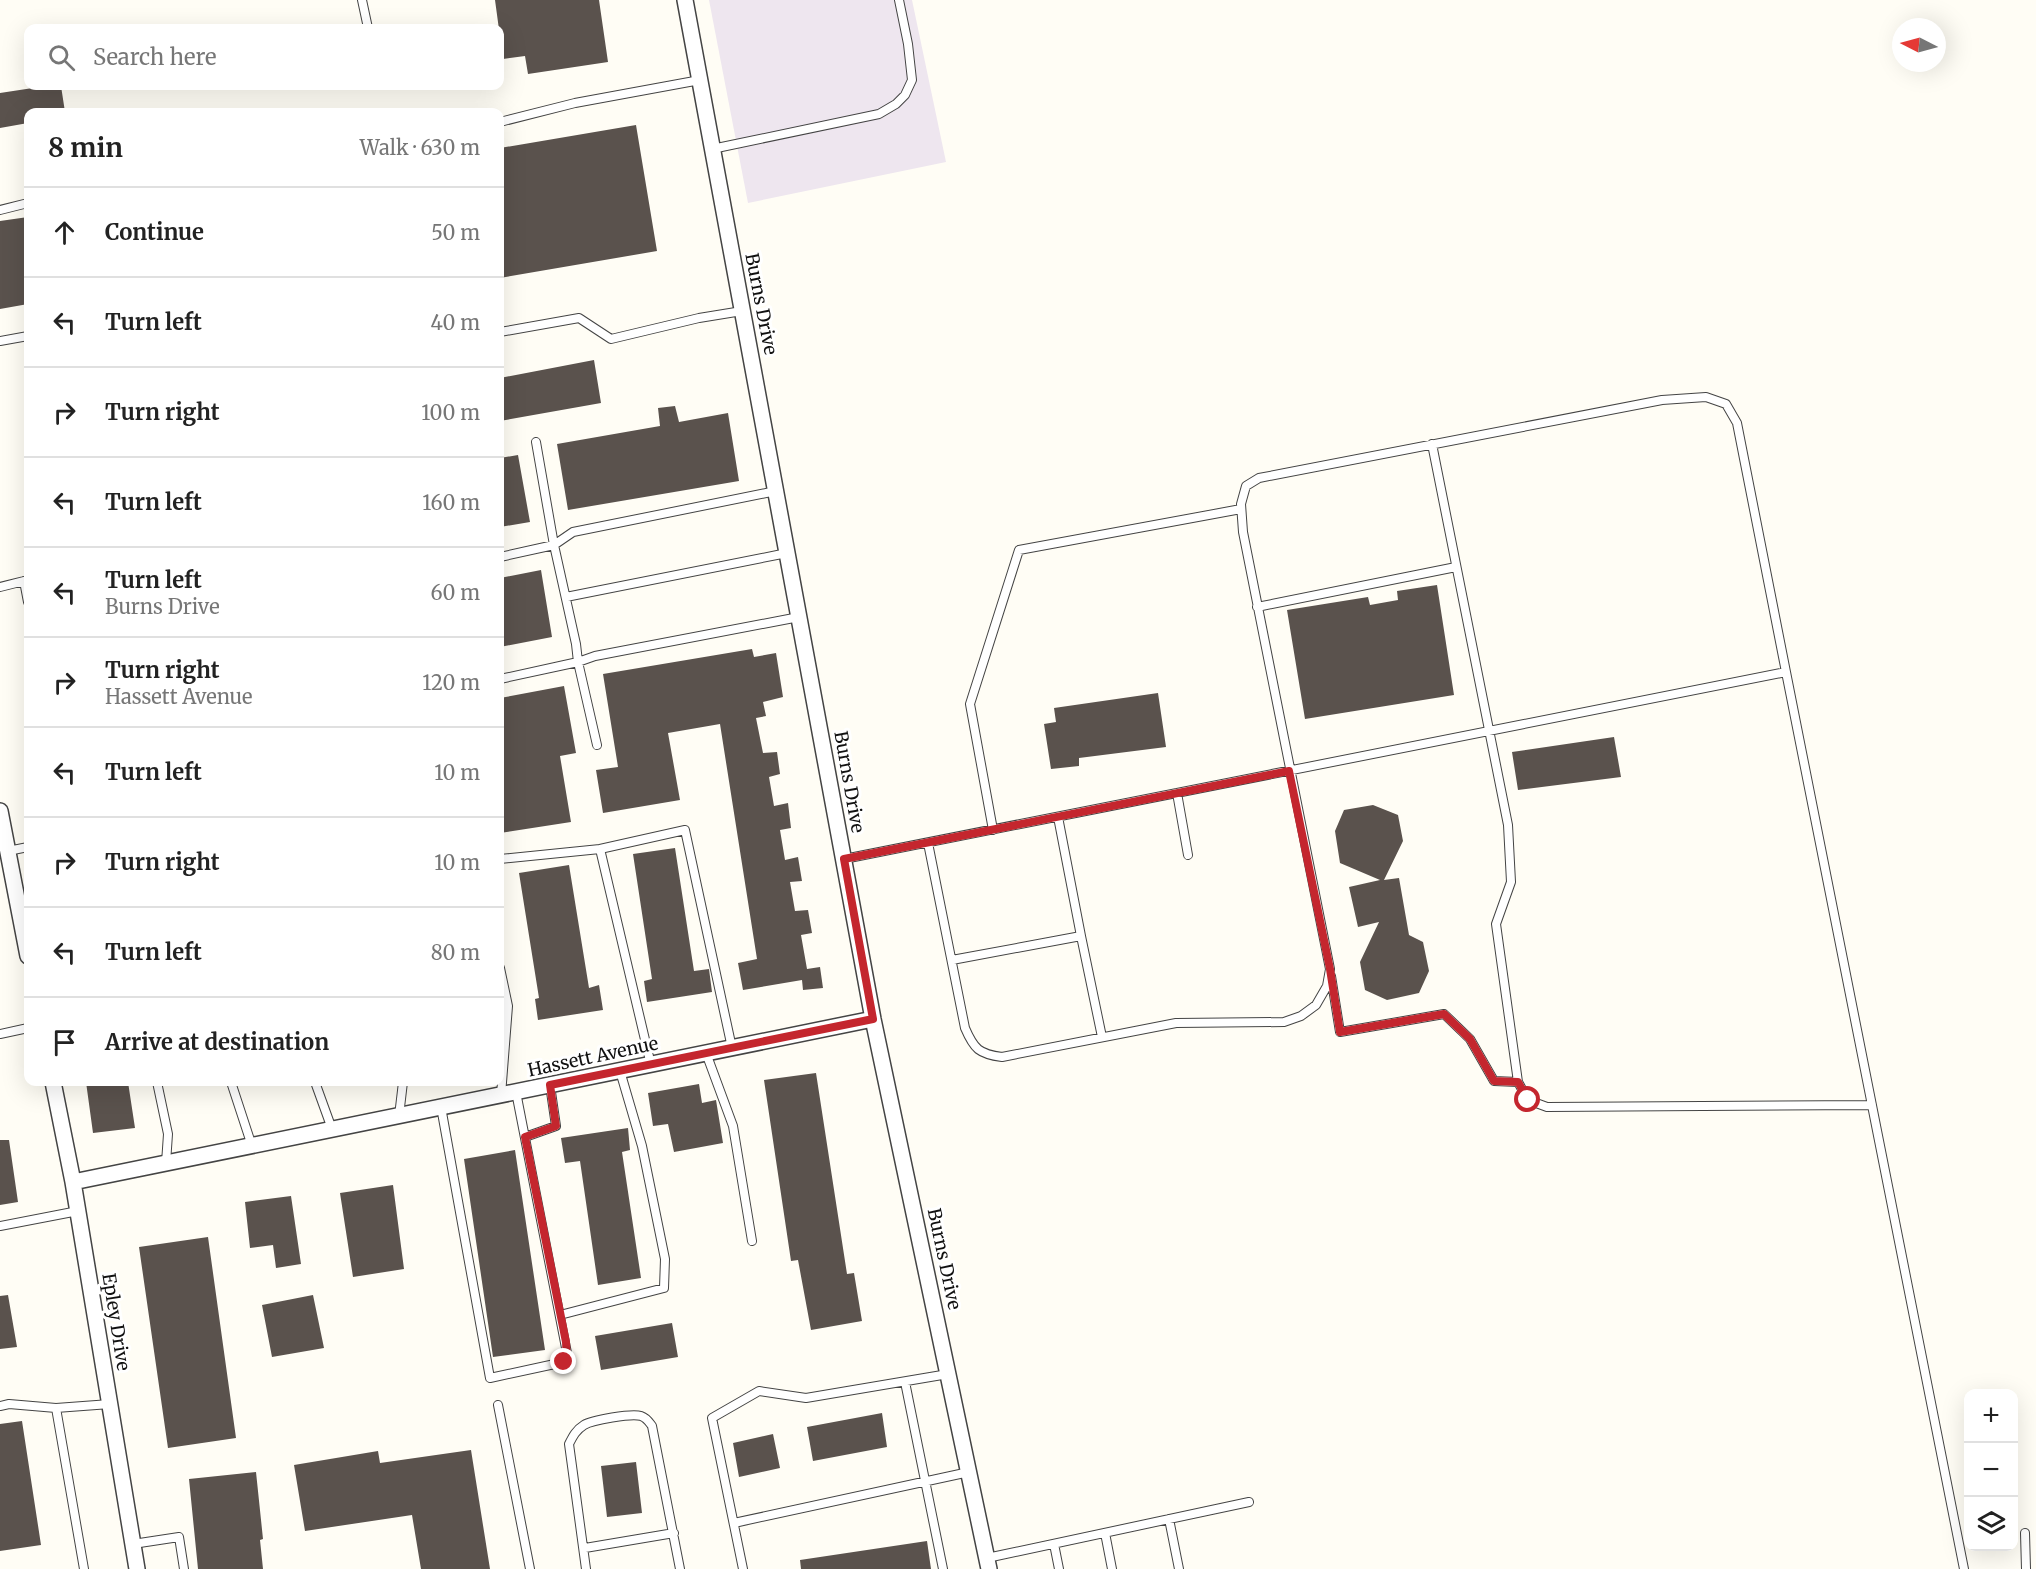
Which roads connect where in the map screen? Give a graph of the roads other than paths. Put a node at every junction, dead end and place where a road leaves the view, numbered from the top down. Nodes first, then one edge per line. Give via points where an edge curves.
1 (362, 0) edge
2 (685, 0) edge
3 (899, 0) edge
4 (367, 24) edge
5 (700, 80) junction
6 (504, 121) edge
7 (712, 148) junction
8 (24, 205) edge
9 (0, 210) edge
10 (742, 310) junction
11 (504, 331) edge
12 (24, 337) edge
13 (0, 341) edge
14 (536, 442) dead end
15 (1432, 444) junction
16 (776, 491) junction
17 (1241, 509) junction
18 (554, 545) junction
19 (787, 553) junction
20 (504, 556) edge
21 (1456, 567) junction
22 (24, 581) edge
23 (0, 587) edge
24 (566, 597) junction
25 (1257, 607) junction
26 (799, 617) junction
27 (578, 662) junction
28 (1786, 672) junction
29 (504, 678) edge
30 (1488, 732) junction
31 (597, 745) dead end
32 (1289, 771) junction
33 (1177, 793) junction
34 (0, 811) edge
35 (1058, 817) junction
36 (993, 830) junction
37 (2, 833) edge
38 (928, 843) junction
39 (24, 848) edge
40 (600, 849) junction
41 (8, 851) junction
42 (1188, 855) dead end
43 (504, 859) edge
44 (844, 859) junction
45 (24, 935) edge
46 (1081, 936) junction
47 (952, 960) junction
48 (1330, 969) junction
49 (504, 987) edge
50 (873, 1019) junction
51 (24, 1029) edge
52 (0, 1034) edge
53 (1102, 1037) junction
54 (732, 1048) junction
55 (706, 1053) junction
56 (651, 1065) junction
57 (620, 1071) junction
58 (1518, 1082) junction
59 (550, 1085) junction
60 (54, 1086) edge
61 (158, 1086) edge
62 (232, 1086) edge
63 (316, 1086) edge
64 (403, 1086) edge
65 (509, 1094) junction
66 (1872, 1105) junction
67 (441, 1107) junction
68 (399, 1116) junction
69 (332, 1130) junction
70 (525, 1137) junction
71 (252, 1146) junction
72 (166, 1163) junction
73 (73, 1182) junction
74 (78, 1211) junction
75 (0, 1226) edge
76 (752, 1241) dead end
77 (560, 1315) junction
78 (948, 1374) junction
79 (905, 1382) junction
80 (110, 1404) junction
81 (498, 1405) dead end
82 (0, 1406) edge
83 (56, 1408) junction
84 (969, 1472) junction
85 (925, 1482) junction
86 (1248, 1502) dead end
87 (1169, 1519) junction
88 (734, 1523) junction
89 (674, 1533) junction
90 (1105, 1533) junction
91 (2025, 1533) dead end
92 (133, 1544) junction
93 (1054, 1544) junction
94 (585, 1548) junction
95 (988, 1564) edge
96 (84, 1569) edge
97 (129, 1569) edge
98 (137, 1569) edge
99 (184, 1569) edge
100 (530, 1569) edge
101 (586, 1569) edge
102 (680, 1569) edge
103 (743, 1569) edge
104 (943, 1569) edge
105 (1059, 1569) edge
106 (1112, 1569) edge
107 (1179, 1569) edge
108 (1964, 1569) edge
109 (2026, 1569) edge

1 - 4 lane
2 - 5 street, Burns Drive
3 - 7 lane via 912,80 896,104 879,114
5 - 6 lane via 575,103
5 - 7 street, Burns Drive
7 - 10 street, Burns Drive
8 - 9 lane
10 - 11 lane via 611,339 579,318
10 - 16 street, Burns Drive
12 - 13 lane
14 - 18 lane
15 - 17 lane via 1259,478 1246,486
15 - 21 lane
15 - 28 lane via 1662,400 1706,397 1726,404 1737,423
16 - 18 lane via 573,532
16 - 19 street, Burns Drive
17 - 25 lane
17 - 36 lane via 1018,550 969,704
18 - 20 lane
18 - 24 lane
19 - 24 lane
19 - 26 street, Burns Drive
21 - 25 lane
21 - 30 lane
22 - 23 lane
24 - 27 lane
25 - 32 lane
26 - 27 lane
26 - 44 street, Burns Drive
27 - 29 lane
27 - 31 lane
28 - 30 lane
28 - 66 lane
30 - 32 lane
30 - 58 lane via 1508,825 1511,882 1496,924
32 - 33 lane
32 - 48 lane
33 - 35 lane
33 - 42 lane
34 - 37 street
35 - 36 lane
35 - 46 lane
36 - 38 lane
37 - 41 street
38 - 44 lane
38 - 47 lane
39 - 41 lane
40 - 43 lane
40 - 54 lane via 685,830
40 - 56 lane
41 - 45 street
44 - 50 street, Burns Drive
46 - 47 lane
46 - 53 lane
47 - 53 lane via 965,1028 972,1045 986,1055 1002,1057
48 - 53 lane via 1327,986 1316,1005 1284,1022 1176,1023
48 - 58 lane via 1340,1032 1444,1014 1470,1039 1494,1081
49 - 65 lane via 508,1006
50 - 54 street, Hassett Avenue
50 - 78 street, Burns Drive
51 - 52 lane
54 - 55 street, Hassett Avenue
55 - 56 street, Hassett Avenue
55 - 76 lane via 733,1126
56 - 57 street, Hassett Avenue
57 - 59 street, Hassett Avenue
57 - 77 lane via 642,1146 664,1259 664,1288
58 - 66 lane via 1528,1100 1547,1107
59 - 65 street, Hassett Avenue
59 - 70 lane via 556,1126
60 - 73 street, Epley Drive
61 - 72 lane via 168,1134
62 - 71 lane
63 - 69 lane
64 - 68 lane
65 - 67 street, Hassett Avenue
65 - 70 lane
66 - 108 lane
67 - 68 street, Hassett Avenue
67 - 77 lane via 490,1378 567,1360
68 - 69 street, Hassett Avenue
69 - 71 street, Hassett Avenue
70 - 77 lane
71 - 72 street, Hassett Avenue
72 - 73 street, Hassett Avenue
73 - 74 street, Epley Drive
74 - 75 lane
74 - 80 street, Epley Drive
78 - 79 lane
78 - 84 street, Burns Drive
79 - 85 lane
79 - 88 lane via 806,1398 759,1391 712,1418
80 - 83 lane
80 - 92 street, Epley Drive
81 - 100 lane
82 - 83 lane
83 - 96 lane
84 - 85 lane
84 - 95 street, Burns Drive
85 - 88 lane
85 - 104 lane
86 - 87 lane
87 - 90 lane
87 - 107 lane
88 - 103 lane
89 - 94 lane
89 - 94 lane via 652,1426 640,1415 614,1417 586,1424 576,1431 569,1444
89 - 102 lane
90 - 93 lane
90 - 106 lane
91 - 109 lane
92 - 98 street, Epley Drive
92 - 99 lane via 179,1537
93 - 95 lane
93 - 105 lane
94 - 101 lane
97 - 98 lane

